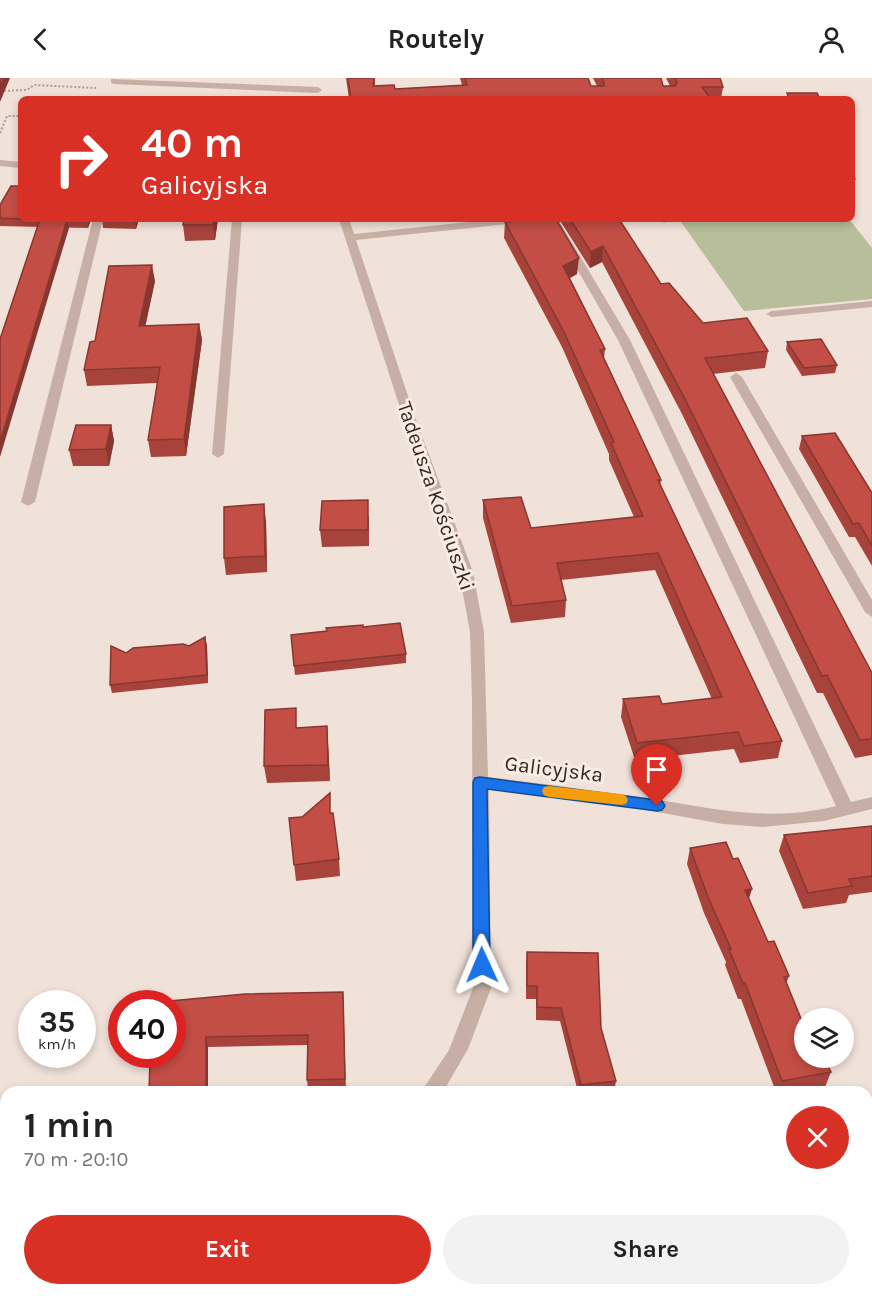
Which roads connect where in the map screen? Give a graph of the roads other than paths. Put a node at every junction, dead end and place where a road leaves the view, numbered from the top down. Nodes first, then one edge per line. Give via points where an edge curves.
1 (319, 78) edge
2 (114, 81) dead end
3 (318, 94) edge
4 (0, 163) edge
5 (18, 165) edge
6 (97, 222) edge
7 (237, 222) edge
8 (345, 222) edge
9 (498, 222) edge
10 (555, 222) edge
11 (350, 238) junction
12 (872, 304) edge
13 (772, 314) dead end
14 (736, 377) dead end
15 (218, 454) dead end
16 (28, 501) dead end
17 (872, 612) edge
18 (480, 782) junction
19 (872, 802) edge
20 (846, 809) junction
21 (436, 1086) edge

1 - 3 street
2 - 3 street
4 - 5 street
6 - 16 street
7 - 15 street
8 - 11 street, Tadeusza Kościuszki
9 - 11 street
10 - 20 street via 624,340
11 - 18 street, Tadeusza Kościuszki via 468,581 477,632
12 - 13 street
14 - 17 street
18 - 20 street, Galicyjska via 763,821 800,819
18 - 21 street, Tadeusza Kościuszki via 482,988 464,1037
19 - 20 street, Galicyjska

